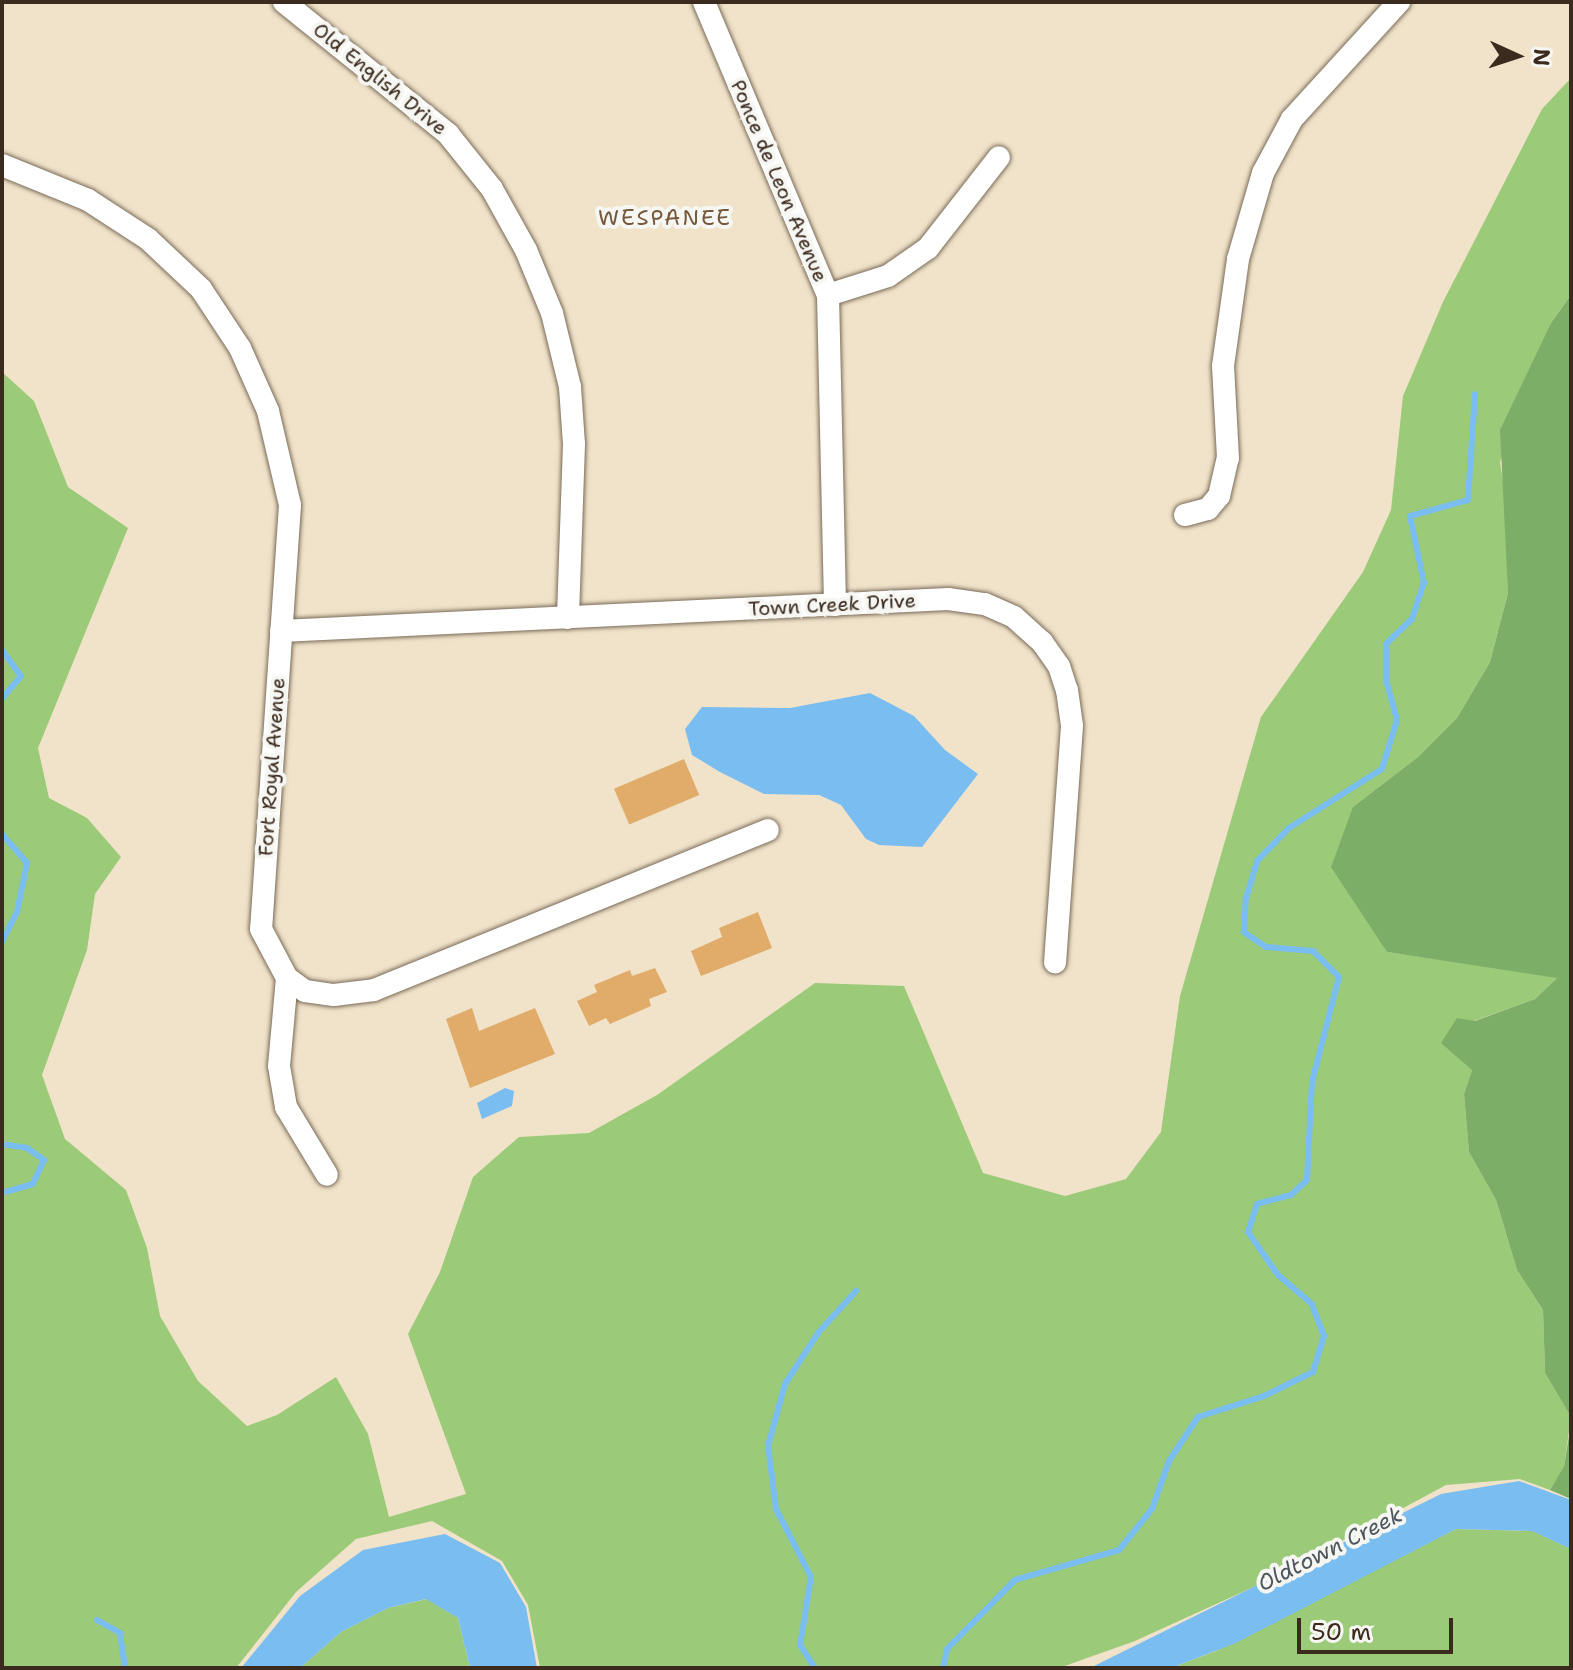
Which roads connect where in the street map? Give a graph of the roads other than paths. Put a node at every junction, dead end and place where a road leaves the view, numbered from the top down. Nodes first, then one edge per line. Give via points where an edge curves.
1 (284, 2) edge
2 (704, 2) edge
3 (1399, 2) edge
4 (999, 157) dead end
5 (2, 165) edge
6 (828, 295) junction
7 (1185, 515) dead end
8 (835, 605) junction
9 (568, 618) junction
10 (281, 631) junction
11 (768, 830) dead end
12 (1055, 962) dead end
13 (287, 978) junction
14 (327, 1175) dead end

1 - 9 street, Old English Drive via 448,134 492,189 526,250 552,313 570,387 574,444
2 - 6 street, Ponce de Leon Avenue
3 - 7 street via 1292,119 1263,173 1238,259 1223,366 1228,458 1219,496 1208,509
4 - 6 street via 928,248 888,276
5 - 10 street, Fort Royal Avenue via 88,200 148,239 201,289 240,348 268,411 290,505
6 - 8 street, Ponce de Leon Avenue
8 - 9 street, Town Creek Drive
8 - 12 street, Town Creek Drive via 948,599 985,604 1014,617 1059,666 1072,726
9 - 10 street, Town Creek Drive
10 - 13 street, Fort Royal Avenue via 261,929
11 - 13 street via 374,990 334,995 305,991
13 - 14 street via 279,1066 286,1107

